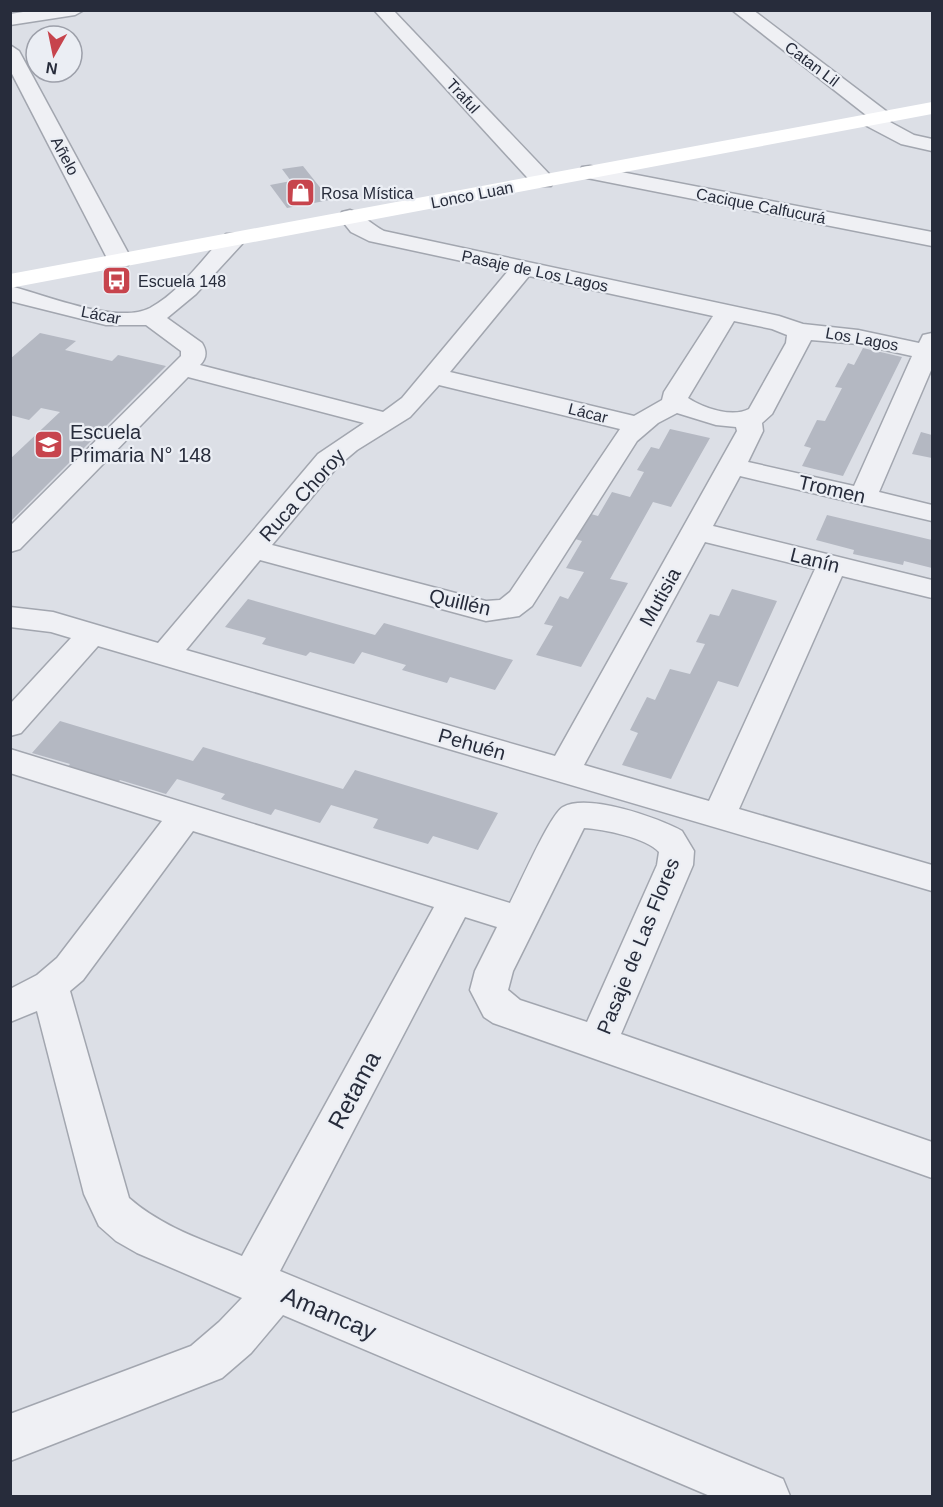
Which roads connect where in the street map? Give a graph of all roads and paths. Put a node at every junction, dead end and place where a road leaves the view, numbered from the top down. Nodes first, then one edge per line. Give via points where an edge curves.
1 (75, 10) edge
2 (383, 10) edge
3 (741, 10) edge
4 (10, 20) edge
5 (10, 51) edge
6 (933, 108) edge
7 (876, 119) junction
8 (933, 145) edge
9 (590, 172) junction
10 (543, 181) junction
11 (350, 217) junction
12 (234, 239) junction
13 (933, 239) edge
14 (120, 260) junction
15 (523, 268) junction
16 (10, 281) edge
17 (10, 293) edge
18 (727, 313) junction
19 (151, 317) junction
20 (797, 331) junction
21 (930, 346) edge
22 (183, 368) junction
23 (433, 376) junction
24 (906, 399) junction
25 (677, 404) junction
26 (933, 405) edge
27 (388, 421) junction
28 (749, 421) junction
29 (637, 425) junction
30 (732, 466) junction
31 (863, 497) junction
32 (933, 513) edge
33 (697, 531) junction
34 (10, 543) edge
35 (253, 549) junction
36 (832, 565) junction
37 (933, 589) edge
38 (10, 617) edge
39 (92, 633) junction
40 (165, 655) junction
41 (10, 725) edge
42 (10, 761) edge
43 (564, 771) junction
44 (185, 816) junction
45 (718, 816) junction
46 (933, 878) edge
47 (456, 900) junction
48 (519, 920) junction
49 (50, 986) junction
50 (10, 1007) edge
51 (598, 1042) junction
52 (933, 1160) edge
53 (264, 1285) junction
54 (10, 1438) edge
55 (766, 1497) edge

1 - 4 street
2 - 10 street, Traful
3 - 7 street, Catan Lil
5 - 14 street, Añelo
6 - 7 street, Lonco Luan
7 - 8 street, Catan Lil via 908,140
7 - 9 street, Lonco Luan
9 - 10 street, Lonco Luan
9 - 13 street, Cacique Calfucurá
10 - 11 street, Lonco Luan
11 - 12 street, Lonco Luan
11 - 15 street, Pasaje de Los Lagos via 377,236
12 - 14 street, Lonco Luan
12 - 19 street, Lácar via 166,308
14 - 16 street, Lonco Luan
15 - 18 street, Pasaje de Los Lagos
15 - 23 street, Ruca Choroy
17 - 19 street, Lácar via 108,318
18 - 20 street, Pasaje de Los Lagos via 779,323
18 - 25 street via 677,392
19 - 22 street via 193,348 193,358
20 - 21 street, Los Lagos
20 - 28 street via 798,342 759,414
21 - 24 street
22 - 27 street
22 - 34 street
23 - 27 street, Ruca Choroy via 411,403
23 - 29 street, Lácar
24 - 26 street
24 - 31 street
25 - 28 street
25 - 29 street, Quillén
27 - 35 street, Ruca Choroy via 338,450
28 - 30 street, Mutisia via 748,436
29 - 35 street, Quillén via 521,599 508,609 486,610
30 - 31 street, Tromen
30 - 33 street, Mutisia
31 - 32 street, Tromen
33 - 36 street, Lanín
33 - 43 street, Mutisia
35 - 40 street, Ruca Choroy
36 - 37 street, Lanín
36 - 45 street
38 - 39 street, Pehuén via 53,622
39 - 40 street, Pehuén
39 - 41 street
40 - 43 street, Pehuén
42 - 44 street
43 - 45 street, Pehuén
44 - 47 street
44 - 49 street via 87,949
45 - 46 street, Pehuén
47 - 48 street
47 - 53 street, Retama
48 - 51 street, Pasaje de Las Flores via 494,971 491,998 507,1012
48 - 51 street, Pasaje de Las Flores via 574,816 600,816 661,835 675,845 675,865
49 - 50 street
49 - 53 street, Amancay via 98,1175 114,1212 152,1239
51 - 52 street, Pasaje de Las Flores
53 - 54 street, Retama via 247,1328 206,1362
53 - 55 street, Amancay

